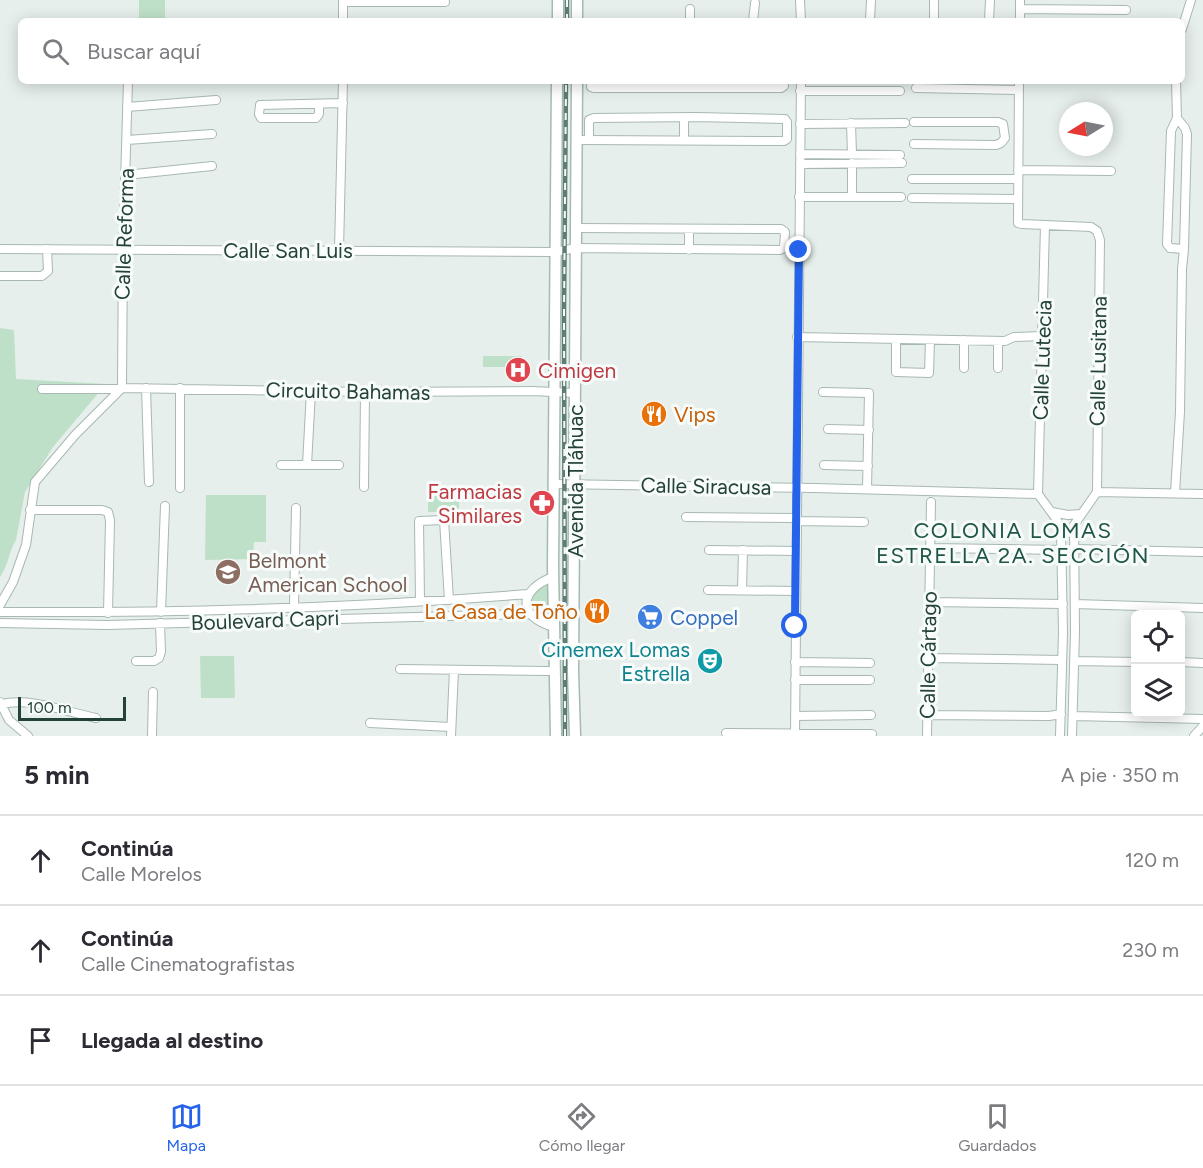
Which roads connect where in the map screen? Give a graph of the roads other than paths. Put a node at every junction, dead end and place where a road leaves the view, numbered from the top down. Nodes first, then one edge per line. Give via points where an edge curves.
1 (558, 0) edge
2 (577, 0) edge
3 (800, 0) edge
4 (871, 0) edge
5 (934, 0) edge
6 (990, 0) edge
7 (1191, 0) edge
8 (343, 1) edge
9 (445, 2) dead end
10 (754, 3) dead end
11 (1020, 4) edge
12 (690, 9) dead end
13 (1126, 10) dead end
14 (343, 18) edge
15 (558, 18) edge
16 (577, 18) edge
17 (690, 18) edge
18 (753, 18) edge
19 (801, 18) edge
20 (870, 18) edge
21 (934, 18) edge
22 (989, 18) edge
23 (1185, 19) edge
24 (128, 84) edge
25 (343, 84) edge
26 (557, 84) edge
27 (577, 84) edge
28 (591, 84) edge
29 (686, 84) edge
30 (784, 84) edge
31 (801, 84) edge
32 (832, 84) edge
33 (862, 84) edge
34 (895, 84) edge
35 (1176, 84) edge
36 (1019, 86) edge
37 (916, 88) dead end
38 (801, 91) junction
39 (832, 91) junction
40 (862, 91) junction
41 (216, 100) dead end
42 (343, 103) junction
43 (319, 104) junction
44 (127, 107) junction
45 (684, 117) junction
46 (1177, 118) junction
47 (851, 123) junction
48 (800, 124) junction
49 (212, 134) dead end
50 (1005, 134) junction
51 (1019, 135) junction
52 (127, 140) junction
53 (576, 140) junction
54 (589, 140) junction
55 (684, 140) junction
56 (914, 144) dead end
57 (800, 154) junction
58 (852, 154) junction
59 (852, 163) junction
60 (800, 164) junction
61 (212, 166) dead end
62 (1111, 171) dead end
63 (126, 175) junction
64 (1018, 175) junction
65 (912, 178) dead end
66 (799, 197) junction
67 (852, 197) junction
68 (901, 197) dead end
69 (912, 198) dead end
70 (1017, 199) junction
71 (1045, 225) junction
72 (576, 228) junction
73 (689, 229) junction
74 (576, 248) junction
75 (0, 249) edge
76 (47, 249) junction
77 (1184, 249) junction
78 (123, 250) junction
79 (339, 250) junction
80 (688, 250) junction
81 (555, 252) junction
82 (0, 276) edge
83 (1042, 336) junction
84 (797, 337) junction
85 (896, 339) junction
86 (930, 340) junction
87 (964, 340) junction
88 (998, 341) junction
89 (964, 368) dead end
90 (998, 368) dead end
91 (42, 388) dead end
92 (146, 388) junction
93 (180, 388) junction
94 (120, 389) junction
95 (311, 391) junction
96 (365, 392) junction
97 (823, 392) dead end
98 (554, 393) junction
99 (574, 393) junction
100 (828, 429) dead end
101 (869, 430) junction
102 (281, 465) dead end
103 (307, 465) junction
104 (339, 465) dead end
105 (824, 465) dead end
106 (868, 466) junction
107 (149, 482) dead end
108 (554, 484) junction
109 (575, 484) junction
110 (364, 487) dead end
111 (180, 488) dead end
112 (796, 488) junction
113 (867, 489) junction
114 (1097, 492) junction
115 (1175, 493) junction
116 (1038, 494) junction
117 (1203, 494) edge
118 (931, 502) dead end
119 (165, 506) dead end
120 (296, 508) dead end
121 (30, 510) junction
122 (1052, 512) junction
123 (1080, 514) junction
124 (686, 517) dead end
125 (796, 520) junction
126 (864, 522) dead end
127 (930, 548) junction
128 (1073, 549) junction
129 (709, 550) dead end
130 (743, 550) junction
131 (1062, 550) junction
132 (795, 551) junction
133 (1203, 552) edge
134 (553, 577) junction
135 (708, 590) dead end
136 (742, 590) junction
137 (795, 591) junction
138 (528, 594) junction
139 (449, 600) junction
140 (420, 601) junction
141 (930, 602) junction
142 (1063, 604) junction
143 (1075, 604) junction
144 (0, 605) edge
145 (294, 606) junction
146 (1203, 608) edge
147 (0, 611) edge
148 (161, 612) junction
149 (108, 613) junction
150 (530, 614) junction
151 (0, 621) edge
152 (160, 623) junction
153 (554, 627) junction
154 (1063, 632) junction
155 (1075, 632) junction
156 (928, 658) junction
157 (136, 660) dead end
158 (1062, 660) junction
159 (1074, 661) junction
160 (795, 662) junction
161 (1131, 662) edge
162 (1185, 662) edge
163 (870, 663) dead end
164 (1203, 663) edge
165 (400, 669) dead end
166 (454, 670) junction
167 (548, 671) dead end
168 (795, 680) junction
169 (870, 680) dead end
170 (153, 692) dead end
171 (0, 703) edge
172 (1061, 714) junction
173 (871, 715) dead end
174 (927, 715) junction
175 (795, 716) junction
176 (1073, 716) junction
177 (96, 718) dead end
178 (1203, 719) edge
179 (9, 720) junction
180 (0, 722) edge
181 (370, 723) dead end
182 (1203, 726) edge
183 (451, 732) edge
184 (726, 733) dead end
185 (872, 734) dead end
186 (795, 735) edge
187 (28, 736) edge
188 (152, 736) edge
189 (556, 736) edge
190 (575, 736) edge
191 (927, 736) edge
192 (1060, 736) edge
193 (1072, 736) edge
194 (1194, 736) edge

1 - 15 main road
2 - 16 main road
3 - 19 street
4 - 20 street
5 - 21 street
6 - 22 street
7 - 23 street
8 - 9 street
8 - 14 street
10 - 18 street
11 - 13 street
12 - 17 street
24 - 44 street, Calle Reforma
25 - 42 street
26 - 81 main road, Avenida Tláhuac
27 - 53 main road, Avenida Tláhuac
28 - 29 street via 594,88
29 - 30 street via 781,88
31 - 38 street
32 - 39 street
33 - 40 street
34 - 40 street via 897,91
35 - 46 street
36 - 37 street
36 - 51 street
38 - 39 street
38 - 48 street
39 - 40 street
41 - 44 street
42 - 43 street
42 - 79 street
43 - 43 street via 260,105 259,114 261,118 316,118
44 - 52 street, Calle Reforma
45 - 54 street via 594,118 589,124
45 - 55 street
45 - 55 street via 785,119 787,139
46 - 77 street via 1187,134
46 - 77 street via 1171,131 1167,244
47 - 48 street
47 - 50 street via 998,122 1003,124
47 - 58 street
48 - 57 street
49 - 52 street
50 - 51 street
50 - 56 street via 996,145
51 - 64 street
52 - 63 street, Calle Reforma
53 - 54 street
53 - 72 main road, Avenida Tláhuac
54 - 55 street
57 - 58 street
57 - 60 street
58 - 59 street via 901,159
59 - 60 street
59 - 67 street
60 - 66 street
61 - 63 street
62 - 64 street
63 - 78 street, Calle Reforma
64 - 65 street
64 - 70 street
66 - 67 street
66 - 84 street
67 - 68 street
69 - 70 street
70 - 71 street via 1018,223
71 - 83 street, Calle Lutecia
71 - 114 street, Calle Lusitana via 1091,227 1100,240
72 - 73 street
72 - 74 main road, Avenida Tláhuac
73 - 80 street
73 - 80 street, Calle San Luis via 781,229 785,240 780,250
74 - 80 street, Calle San Luis
74 - 81 street, Calle San Luis
74 - 99 main road, Avenida Tláhuac
75 - 76 street, Calle San Luis
76 - 78 street, Calle San Luis
76 - 82 street via 48,270 42,276
77 - 115 street
78 - 79 street, Calle San Luis
78 - 94 street, Calle Reforma
79 - 81 street, Calle San Luis
81 - 98 main road, Avenida Tláhuac
83 - 88 street
83 - 116 street, Calle Lutecia
84 - 85 street
84 - 112 street
85 - 86 street
85 - 86 street via 896,372 929,373
86 - 87 street
87 - 88 street
87 - 89 street
88 - 90 street
91 - 94 street, Circuito Bahamas
92 - 93 street, Circuito Bahamas
92 - 94 street, Circuito Bahamas
92 - 107 street
93 - 95 street, Circuito Bahamas
93 - 111 street
94 - 121 street via 35,482
95 - 96 street, Circuito Bahamas
95 - 103 street
96 - 98 street, Circuito Bahamas
96 - 110 street
97 - 101 street via 869,393
98 - 99 street, Circuito Bahamas
98 - 108 main road, Avenida Tláhuac
99 - 109 main road, Avenida Tláhuac
100 - 101 street
101 - 106 street
102 - 103 street
103 - 104 street
105 - 106 street
106 - 113 street
108 - 109 street, Calle Siracusa
108 - 134 main road, Avenida Tláhuac
109 - 112 street, Calle Siracusa
109 - 190 main road, Avenida Tláhuac
112 - 113 street, Calle Siracusa
112 - 125 street
113 - 116 street, Calle Siracusa
114 - 115 street
114 - 123 street
115 - 117 street
116 - 122 street
118 - 127 street, Calle Cártago
119 - 148 street
120 - 145 street
121 - 144 street via 20,564
121 - 149 street via 108,512
122 - 123 street
122 - 131 street via 1061,528
123 - 128 street via 1074,525
124 - 125 street
125 - 126 street
125 - 132 street
127 - 131 street
127 - 141 street, Calle Cártago
128 - 133 street
128 - 143 street
129 - 130 street
130 - 132 street
130 - 136 street
131 - 142 street
132 - 137 street
134 - 138 street
134 - 153 main road, Avenida Tláhuac
135 - 136 street
136 - 137 street
137 - 160 street
138 - 139 street, Boulevard Capri
138 - 150 street
139 - 140 street, Boulevard Capri
139 - 140 street via 444,520 419,521
140 - 145 street, Boulevard Capri
141 - 142 street
141 - 156 street, Calle Cártago
142 - 154 street
143 - 146 street
143 - 155 street
145 - 148 street, Boulevard Capri
147 - 149 street, Boulevard Capri
147 - 151 street
148 - 149 street, Boulevard Capri
150 - 152 street, Boulevard Capri
150 - 153 street
151 - 152 street, Boulevard Capri
152 - 157 street via 159,658
153 - 189 main road, Avenida Tláhuac
154 - 155 street
154 - 158 street
155 - 159 street
156 - 158 street
156 - 174 street, Calle Cártago
158 - 172 street
159 - 161 street
159 - 176 street
160 - 163 street
160 - 168 street
162 - 164 street
165 - 166 street
166 - 167 street
166 - 183 street
168 - 169 street
168 - 175 street
170 - 188 street
171 - 177 street via 41,704
171 - 179 street
172 - 174 street
172 - 192 street
173 - 175 street
174 - 191 street, Calle Cártago
175 - 186 street
176 - 178 street
176 - 193 street
179 - 180 street
179 - 187 street
181 - 183 street
182 - 194 street
184 - 186 street
185 - 186 street

